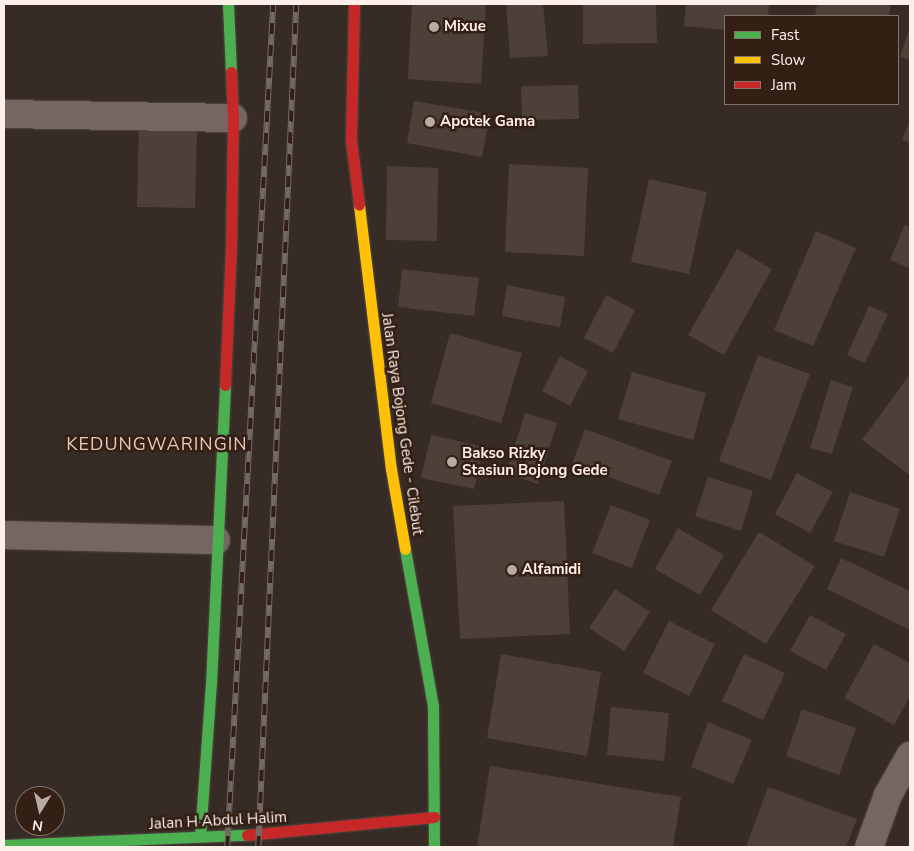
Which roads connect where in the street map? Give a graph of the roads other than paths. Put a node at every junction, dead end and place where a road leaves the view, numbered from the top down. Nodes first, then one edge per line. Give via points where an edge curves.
1 (228, 4) edge
2 (354, 4) edge
3 (4, 114) edge
4 (232, 118) junction
5 (4, 535) edge
6 (216, 540) junction
7 (910, 756) edge
8 (899, 797) edge
9 (434, 818) junction
10 (200, 836) junction
11 (166, 843) edge
12 (4, 845) edge
13 (434, 847) edge
14 (869, 847) edge

1 - 4 street
2 - 9 street, Jalan Raya Bojong Gede - Cilebut via 351,140 391,469 433,706
3 - 4 street
4 - 6 street via 228,317
5 - 6 street
6 - 10 street via 211,684
7 - 8 street
8 - 14 street
9 - 10 street, Jalan H Abdul Halim via 259,835
9 - 13 street, Jalan Raya Bojong Gede - Cilebut
10 - 11 street, Jalan H Abdul Halim
11 - 12 street, Jalan H Abdul Halim

